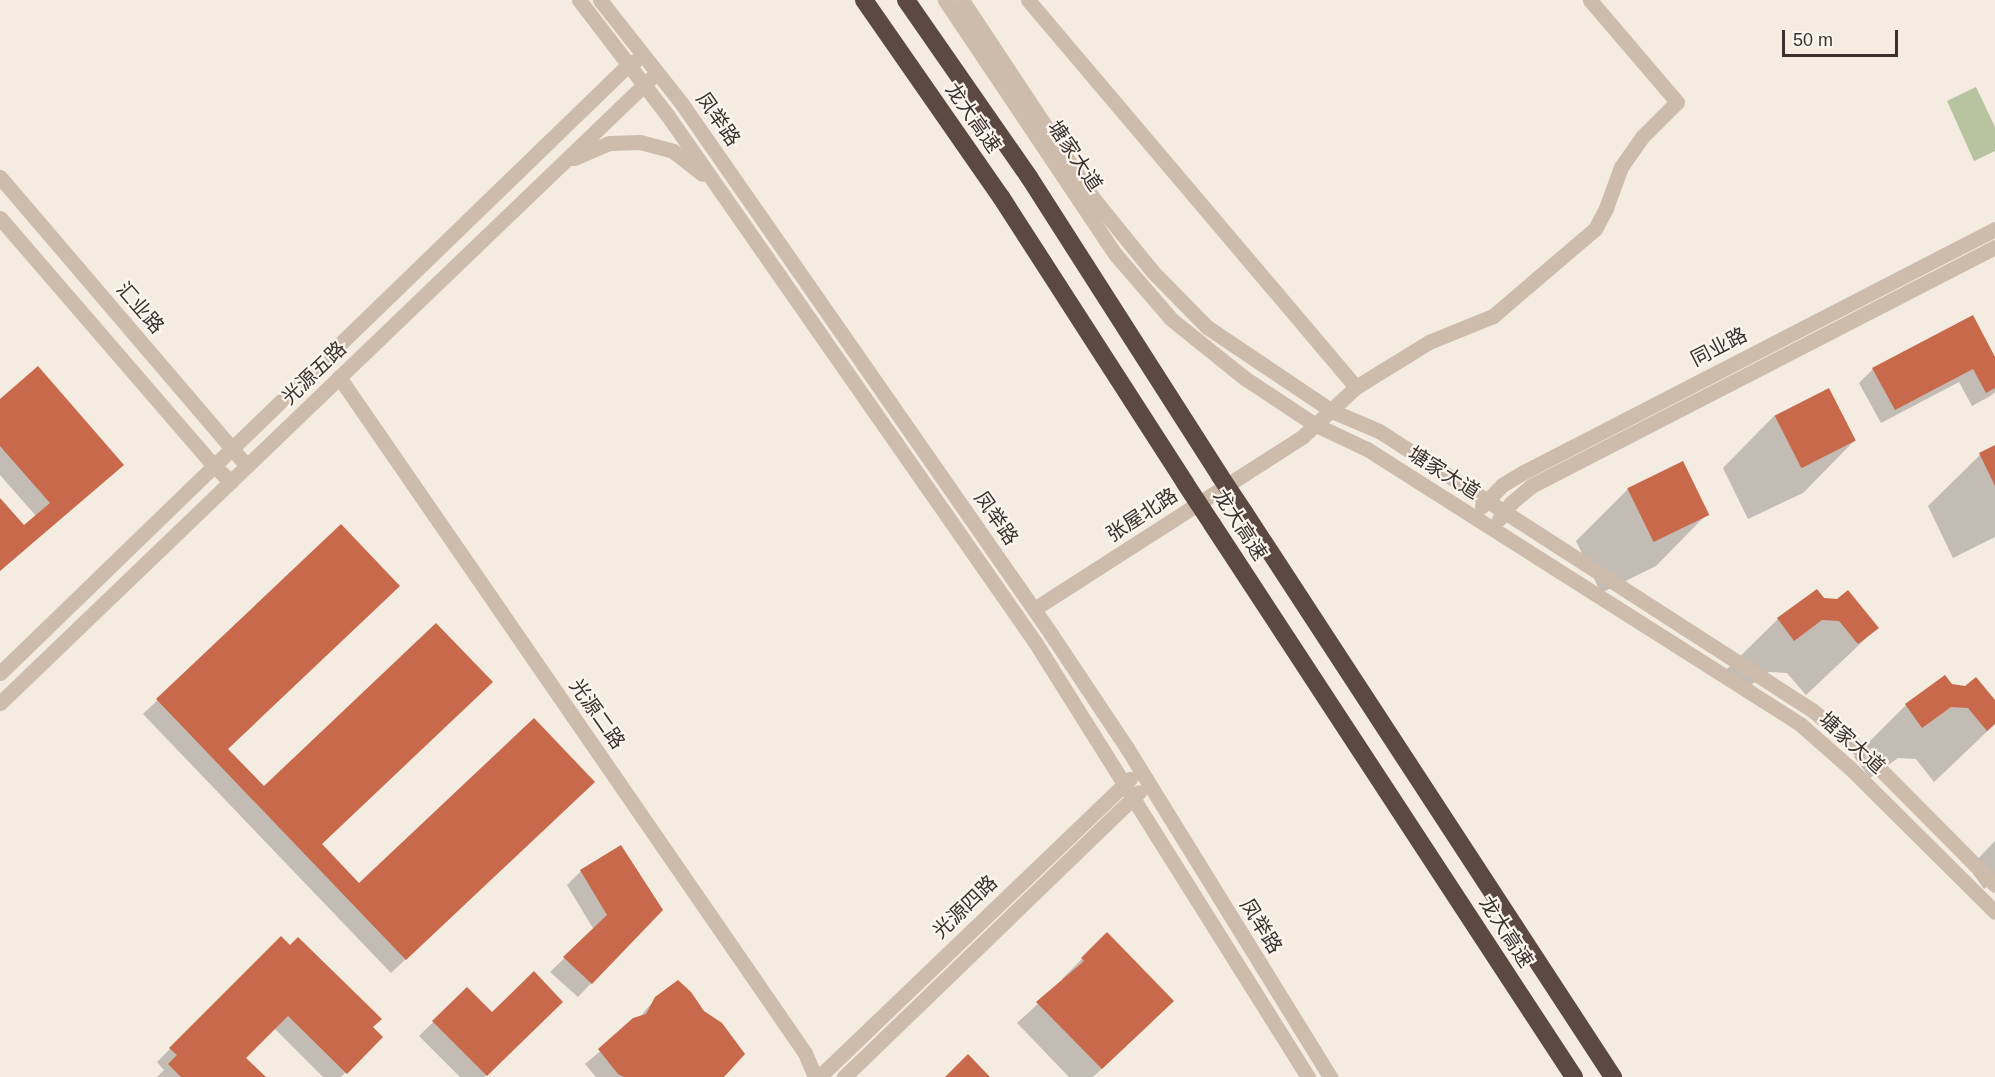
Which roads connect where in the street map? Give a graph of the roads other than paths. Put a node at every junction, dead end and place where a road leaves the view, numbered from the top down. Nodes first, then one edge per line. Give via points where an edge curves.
1 (579, 0) edge
2 (600, 0) edge
3 (864, 0) edge
4 (906, 0) edge
5 (945, 0) edge
6 (962, 0) edge
7 (1028, 0) edge
8 (1590, 0) edge
9 (647, 59) junction
10 (629, 64) junction
11 (657, 72) junction
12 (644, 85) junction
13 (559, 167) junction
14 (0, 177) edge
15 (720, 191) junction
16 (0, 218) edge
17 (1995, 229) edge
18 (1995, 248) edge
19 (339, 377) junction
20 (1356, 387) junction
21 (1332, 411) junction
22 (1314, 424) junction
23 (233, 447) junction
24 (214, 466) junction
25 (247, 466) junction
26 (231, 482) junction
27 (1487, 501) junction
28 (1504, 511) junction
29 (1474, 517) junction
30 (1492, 528) junction
31 (1034, 609) junction
32 (0, 673) edge
33 (0, 703) edge
34 (1147, 780) junction
35 (1124, 783) junction
36 (1133, 798) junction
37 (1995, 885) edge
38 (1995, 912) edge
39 (817, 1077) edge
40 (844, 1077) edge
41 (1308, 1077) edge
42 (1330, 1077) edge
43 (1574, 1077) edge
44 (1613, 1077) edge

1 - 10 street, 凤举路
2 - 9 street, 凤举路
3 - 43 highway, 龙大高速, bridge via 1001,197
4 - 44 highway, 龙大高速, bridge via 1029,177
5 - 22 street, 塘家大道 via 1116,255 1143,288 1202,345
6 - 21 street, 塘家大道 via 1093,198 1153,272 1207,327
7 - 20 street
8 - 20 street, 张屋北路 via 1677,102 1642,137 1621,167 1595,229 1493,316 1429,342
9 - 10 street, 光源五路
9 - 11 street, 凤举路
10 - 12 street, 凤举路
10 - 23 street, 光源五路
11 - 12 street, 光源五路
11 - 31 street, 凤举路
12 - 13 street, 光源五路
12 - 15 street, 凤举路
13 - 15 street via 581,153 609,143 640,142 673,152
13 - 19 street, 光源五路
14 - 23 street, 汇业路
15 - 35 street, 凤举路 via 1028,633
16 - 24 street
17 - 27 street, 同业路 via 1522,472
18 - 28 street, 同业路 via 1542,481 1518,495
19 - 25 street, 光源五路
19 - 39 street, 光源二路 via 805,1053
20 - 21 street, 张屋北路
21 - 22 street, 张屋北路
21 - 27 street, 塘家大道 via 1379,431
22 - 29 street, 塘家大道 via 1367,449
22 - 31 street, 张屋北路 via 1302,437
23 - 24 street, 光源五路
23 - 25 street, 汇业路
24 - 26 street
24 - 32 street, 光源五路
25 - 26 street, 光源五路
26 - 33 street, 光源五路
27 - 28 street, 塘家大道
27 - 29 street, 同业路
28 - 30 street, 同业路
28 - 37 street, 塘家大道 via 1829,723
29 - 30 street, 塘家大道
30 - 38 street, 塘家大道 via 1800,724 1851,769
31 - 34 street, 凤举路
34 - 35 street, 光源四路 via 1137,777
34 - 36 street, 光源四路
34 - 42 street, 凤举路
35 - 36 street, 凤举路
35 - 39 street, 光源四路
36 - 40 street, 光源四路
36 - 41 street, 凤举路

